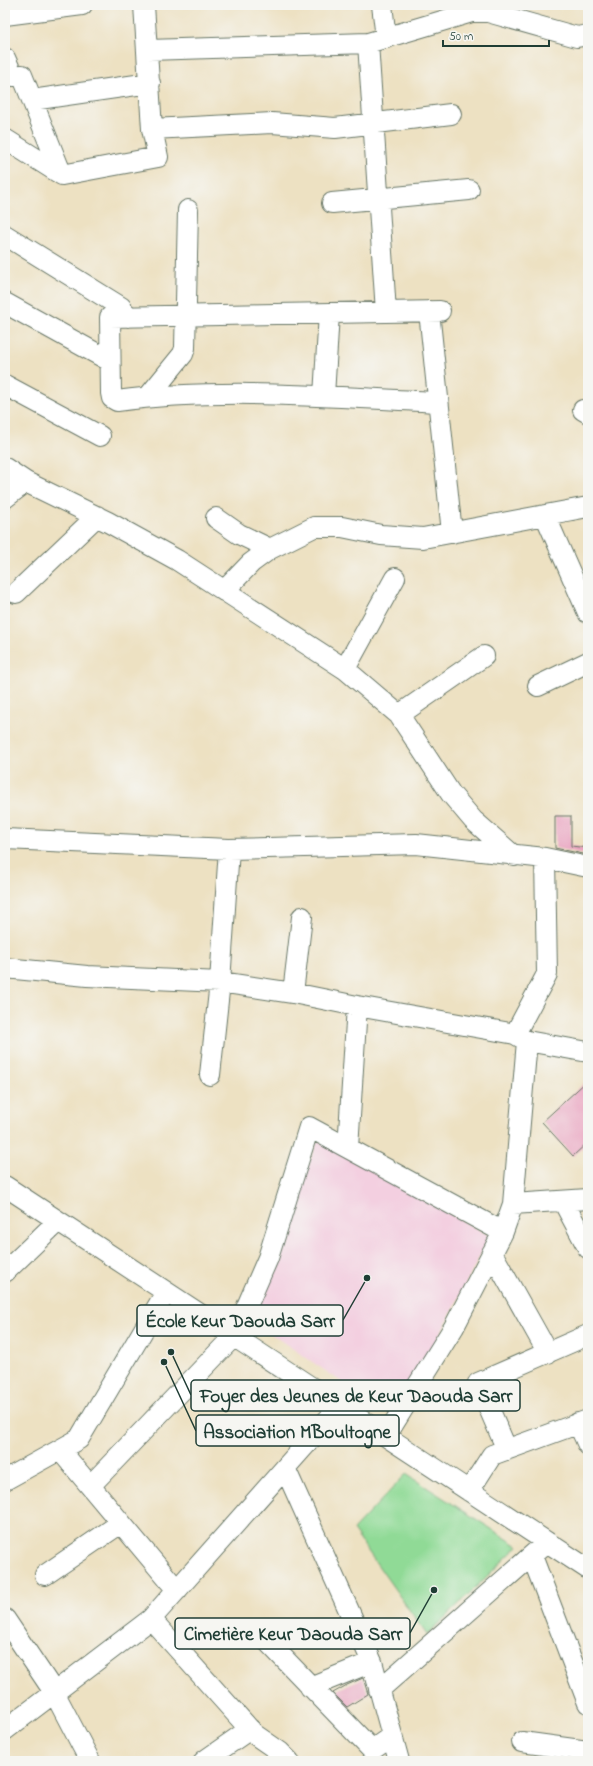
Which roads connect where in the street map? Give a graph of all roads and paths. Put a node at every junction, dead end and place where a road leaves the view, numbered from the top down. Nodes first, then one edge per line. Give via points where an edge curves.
1 (82, 5) edge
2 (144, 5) edge
3 (382, 5) edge
4 (5, 15) edge
5 (588, 35) edge
6 (377, 40) junction
7 (148, 50) junction
8 (5, 58) edge
9 (9, 82) edge
10 (150, 83) junction
11 (32, 100) junction
12 (451, 114) dead end
13 (373, 123) junction
14 (152, 129) junction
15 (5, 139) edge
16 (62, 175) junction
17 (469, 190) dead end
18 (378, 198) junction
19 (332, 203) dead end
20 (188, 210) dead end
21 (5, 235) edge
22 (5, 302) edge
23 (386, 312) junction
24 (329, 313) junction
25 (185, 316) junction
26 (128, 317) junction
27 (110, 361) junction
28 (5, 384) edge
29 (324, 396) junction
30 (148, 397) junction
31 (438, 402) junction
32 (100, 436) dead end
33 (5, 468) edge
34 (26, 482) junction
35 (5, 498) edge
36 (588, 507) edge
37 (97, 516) junction
38 (545, 516) junction
39 (216, 518) dead end
40 (452, 534) junction
41 (270, 549) junction
42 (395, 578) dead end
43 (224, 591) junction
44 (16, 593) dead end
45 (588, 614) edge
46 (484, 656) dead end
47 (588, 662) edge
48 (345, 670) junction
49 (538, 686) dead end
50 (399, 715) junction
51 (5, 839) edge
52 (230, 849) junction
53 (514, 856) junction
54 (545, 858) junction
55 (588, 867) edge
56 (302, 917) dead end
57 (5, 968) edge
58 (220, 982) junction
59 (293, 993) junction
60 (357, 1006) junction
61 (521, 1037) junction
62 (588, 1052) edge
63 (210, 1075) dead end
64 (348, 1148) junction
65 (5, 1186) edge
66 (588, 1199) edge
67 (563, 1200) junction
68 (513, 1204) junction
69 (58, 1221) junction
70 (503, 1232) junction
71 (588, 1248) edge
72 (492, 1253) junction
73 (5, 1272) edge
74 (166, 1292) junction
75 (234, 1336) junction
76 (588, 1336) edge
77 (548, 1353) junction
78 (340, 1406) junction
79 (583, 1422) edge
80 (386, 1436) junction
81 (588, 1445) edge
82 (60, 1450) junction
83 (507, 1450) junction
84 (285, 1468) junction
85 (5, 1480) edge
86 (90, 1486) junction
87 (469, 1491) junction
88 (121, 1523) junction
89 (547, 1542) junction
90 (532, 1556) junction
91 (588, 1569) edge
92 (46, 1575) dead end
93 (176, 1590) junction
94 (5, 1619) edge
95 (151, 1619) junction
96 (268, 1642) dead end
97 (372, 1662) junction
98 (310, 1686) junction
99 (379, 1690) junction
100 (54, 1692) junction
101 (588, 1703) edge
102 (250, 1729) junction
103 (5, 1730) edge
104 (392, 1736) junction
105 (522, 1742) dead end
106 (588, 1751) edge
107 (90, 1761) edge
108 (204, 1761) edge
109 (289, 1761) edge
110 (399, 1761) edge

1 - 4 street
2 - 7 street
3 - 6 street
5 - 6 street via 577,37 488,12 472,12
6 - 7 street
6 - 13 street
7 - 10 street
8 - 9 street
9 - 11 street via 22,75
10 - 11 street
10 - 14 street
11 - 16 street
12 - 13 street
13 - 14 street via 335,128 272,123
13 - 18 street
14 - 16 street via 158,158
15 - 16 street
17 - 18 street
18 - 19 street
18 - 23 street
20 - 25 street
21 - 26 street via 122,307
22 - 27 street
23 - 24 street
23 - 31 street via 434,311
24 - 25 street
24 - 29 street
25 - 26 street
25 - 30 street via 183,354
26 - 27 street via 110,317
27 - 30 street via 112,398 117,401
28 - 32 street
29 - 30 street via 264,394
29 - 31 street
31 - 40 street
33 - 34 street
34 - 35 street
34 - 37 street
36 - 38 street
37 - 43 street via 177,560
37 - 44 street
38 - 40 street
38 - 45 street
39 - 41 street via 239,534
40 - 41 street via 423,538 381,535 342,527 314,527
41 - 43 street via 251,563
42 - 48 street
43 - 48 street
46 - 50 street
47 - 49 street
48 - 50 street
50 - 53 street via 451,794 473,820
51 - 52 street
52 - 53 street via 416,844
52 - 58 street
53 - 54 street
54 - 55 street
54 - 61 street via 547,974
56 - 59 street
57 - 58 street via 87,976
58 - 59 street
58 - 63 street
59 - 60 street
60 - 61 street
60 - 64 street
61 - 62 street
61 - 68 street
64 - 70 street
64 - 75 street via 309,1127 268,1258
65 - 69 street
66 - 67 street
67 - 68 street
67 - 71 street
68 - 70 street
69 - 73 street
69 - 74 street
70 - 72 street
72 - 77 street
72 - 80 street via 454,1327
74 - 75 street
74 - 82 street via 79,1439
75 - 78 street
75 - 86 street
76 - 77 street
77 - 83 street via 478,1383
78 - 80 street
78 - 84 street
79 - 81 street
79 - 83 street
80 - 87 street
82 - 85 street
82 - 86 street
83 - 87 street via 492,1456
84 - 93 street
84 - 97 street
86 - 88 street
87 - 89 street
88 - 92 street
88 - 93 street
89 - 90 street
89 - 91 street
90 - 99 street
90 - 101 street
93 - 95 street
94 - 100 street
95 - 100 street
95 - 102 street
96 - 98 street
97 - 98 street
97 - 99 street
98 - 104 street via 372,1750
99 - 104 street
100 - 103 street
100 - 107 street
102 - 108 street
102 - 109 street
104 - 110 street
105 - 106 street

